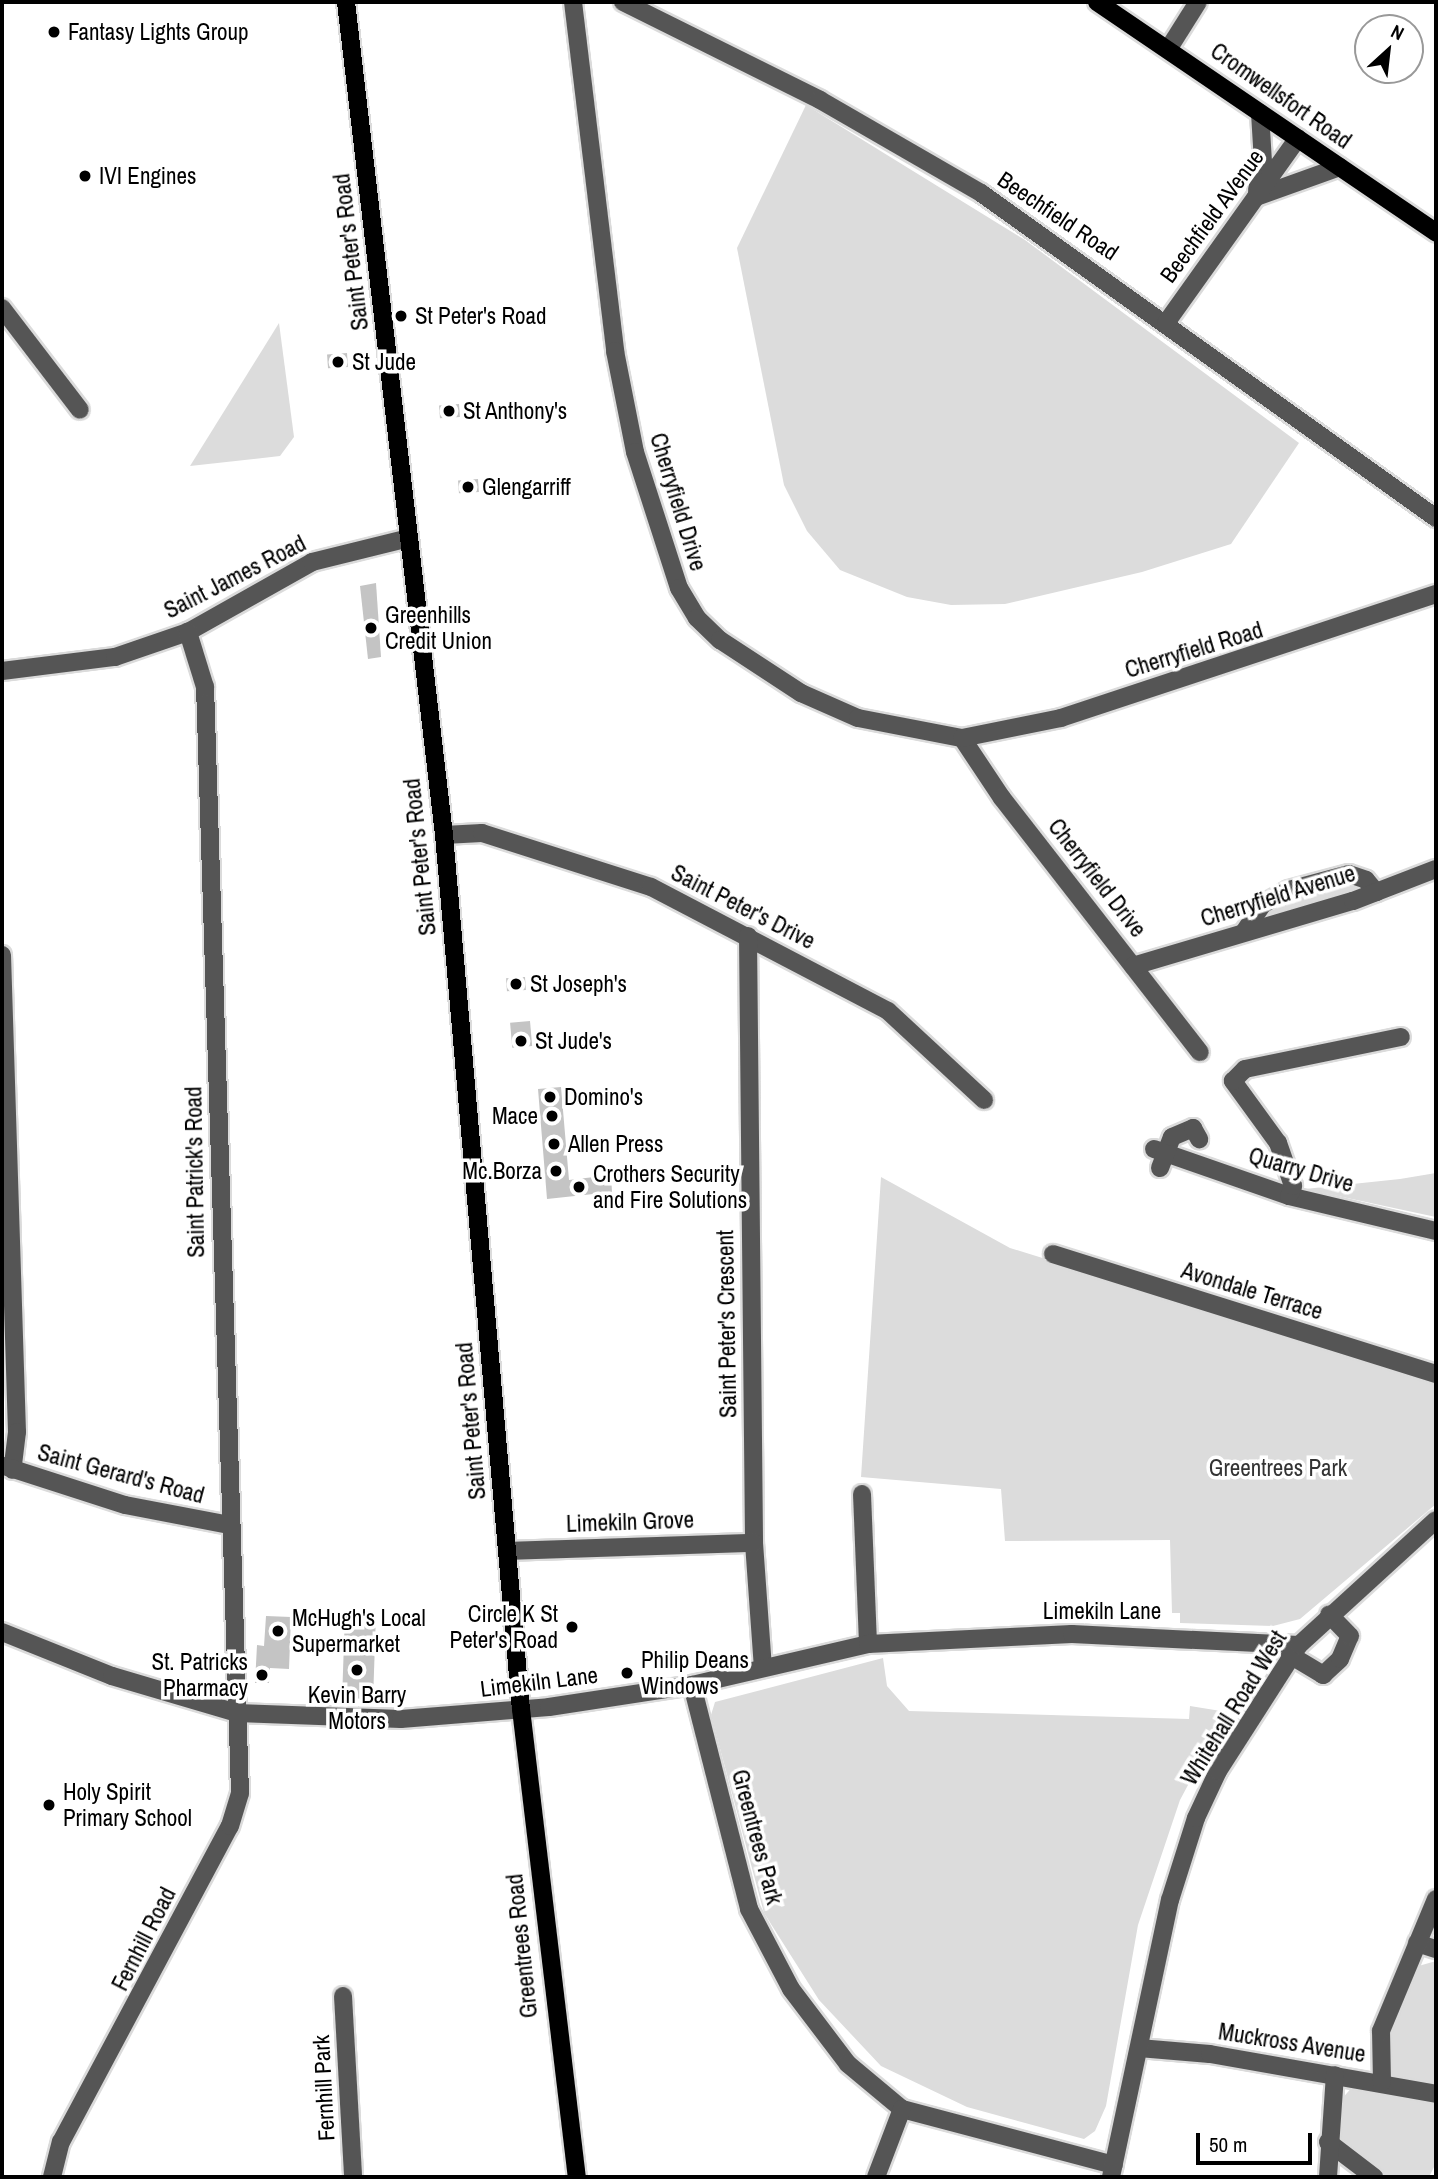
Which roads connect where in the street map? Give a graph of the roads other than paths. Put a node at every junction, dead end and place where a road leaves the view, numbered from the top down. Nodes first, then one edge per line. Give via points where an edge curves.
1 (346, 2) edge
2 (573, 2) edge
3 (623, 2) edge
4 (1097, 2) edge
5 (1198, 2) edge
6 (1169, 48) junction
7 (1260, 113) junction
8 (1298, 138) junction
9 (1340, 167) junction
10 (1256, 197) junction
11 (1436, 232) edge
12 (2, 308) edge
13 (1166, 323) junction
14 (80, 410) dead end
15 (1436, 518) edge
16 (409, 538) junction
17 (1436, 594) edge
18 (188, 632) junction
19 (2, 671) edge
20 (962, 738) junction
21 (444, 835) junction
22 (1432, 874) edge
23 (1376, 892) junction
24 (1244, 932) junction
25 (748, 936) junction
26 (2, 955) edge
27 (1133, 966) junction
28 (1401, 1037) dead end
29 (1200, 1052) dead end
30 (984, 1100) dead end
31 (1199, 1139) dead end
32 (1289, 1196) junction
33 (1436, 1231) edge
34 (1053, 1254) dead end
35 (1436, 1374) edge
36 (7, 1467) edge
37 (862, 1494) dead end
38 (1436, 1520) edge
39 (230, 1525) junction
40 (754, 1543) junction
41 (507, 1551) junction
42 (1329, 1614) junction
43 (2, 1632) edge
44 (868, 1644) junction
45 (1294, 1650) junction
46 (762, 1668) junction
47 (692, 1685) junction
48 (521, 1709) junction
49 (237, 1713) junction
50 (1436, 1899) edge
51 (1417, 1943) junction
52 (1436, 1949) edge
53 (343, 1996) dead end
54 (1139, 2048) junction
55 (1335, 2075) junction
56 (1382, 2082) junction
57 (1436, 2094) edge
58 (902, 2109) junction
59 (1328, 2142) junction
60 (1112, 2171) edge
61 (52, 2177) edge
62 (353, 2177) edge
63 (577, 2177) edge
64 (876, 2177) edge
65 (1328, 2177) edge
66 (1374, 2177) edge

1 - 16 main road, Saint Peter's Road
2 - 20 street, Cherryfield Drive via 615,351 635,452 679,588 697,618 720,640 801,694 858,718
3 - 13 street, Beechfield Road via 820,100 981,193
4 - 6 main road, Cromwellsfort Road
5 - 6 street
6 - 7 main road, Cromwellsfort Road
7 - 8 main road, Cromwellsfort Road
7 - 10 street via 1264,162
8 - 9 main road, Cromwellsfort Road
8 - 10 street, Beechfield AVenue
9 - 10 street
9 - 11 main road, Cromwellsfort Road
10 - 13 street, Beechfield AVenue
12 - 14 street
13 - 15 street, Beechfield Road
16 - 18 street, Saint James Road via 313,562
16 - 21 main road, Saint Peter's Road
17 - 20 street, Cherryfield Road via 1061,718
18 - 19 street, Saint James Road via 115,657
18 - 39 street, Saint Patrick's Road via 205,687
20 - 27 street, Cherryfield Drive via 1002,798
21 - 25 street, Saint Peter's Drive via 482,833 559,854 651,887
21 - 41 main road, Saint Peter's Road
22 - 23 street, Cherryfield Avenue
23 - 24 street, Cherryfield Avenue
23 - 24 street via 1366,880 1349,874 1289,890 1262,905
24 - 27 street, Cherryfield Avenue
25 - 30 street, Saint Peter's Drive via 888,1011
25 - 40 street, Saint Peter's Crescent
26 - 36 street via 17,1433
27 - 29 street, Cherryfield Drive
28 - 32 street via 1244,1069 1233,1081 1278,1143 1293,1186
31 - 32 street, Quarry Drive via 1193,1128 1172,1137 1159,1157
32 - 33 street, Quarry Drive
34 - 35 street, Avondale Terrace
36 - 39 street, Saint Gerard's Road via 125,1505
37 - 44 street
38 - 42 street, Whitehall Road West
39 - 49 street, Saint Patrick's Road
40 - 41 street, Limekiln Grove
40 - 46 street, Saint Peter's Crescent
41 - 48 main road, Saint Peter's Road
42 - 45 street, Whitehall Road West
42 - 45 street via 1350,1636 1340,1659 1323,1675
43 - 49 street, Limekiln Lane via 112,1676
44 - 45 street, Limekiln Lane via 1072,1634
44 - 46 street, Limekiln Lane
45 - 54 street, Whitehall Road West via 1196,1818 1170,1900
46 - 47 street, Limekiln Lane
47 - 48 street, Limekiln Lane
47 - 58 street, Greentrees Park via 757,1927 812,2020 848,2064
48 - 49 street, Limekiln Lane via 401,1719
48 - 63 main road, Greentrees Road
49 - 61 street, Fernhill Road via 240,1793 230,1826 61,2142
50 - 51 street
51 - 52 street
51 - 56 street via 1381,2031
53 - 62 street, Fernhill Park
54 - 55 street, Muckross Avenue
54 - 60 street, Whitehall Road West
55 - 56 street, Muckross Avenue
55 - 59 street
56 - 57 street, Muckross Avenue
58 - 60 street, Greentrees Park
58 - 64 street
59 - 65 street
59 - 66 street

